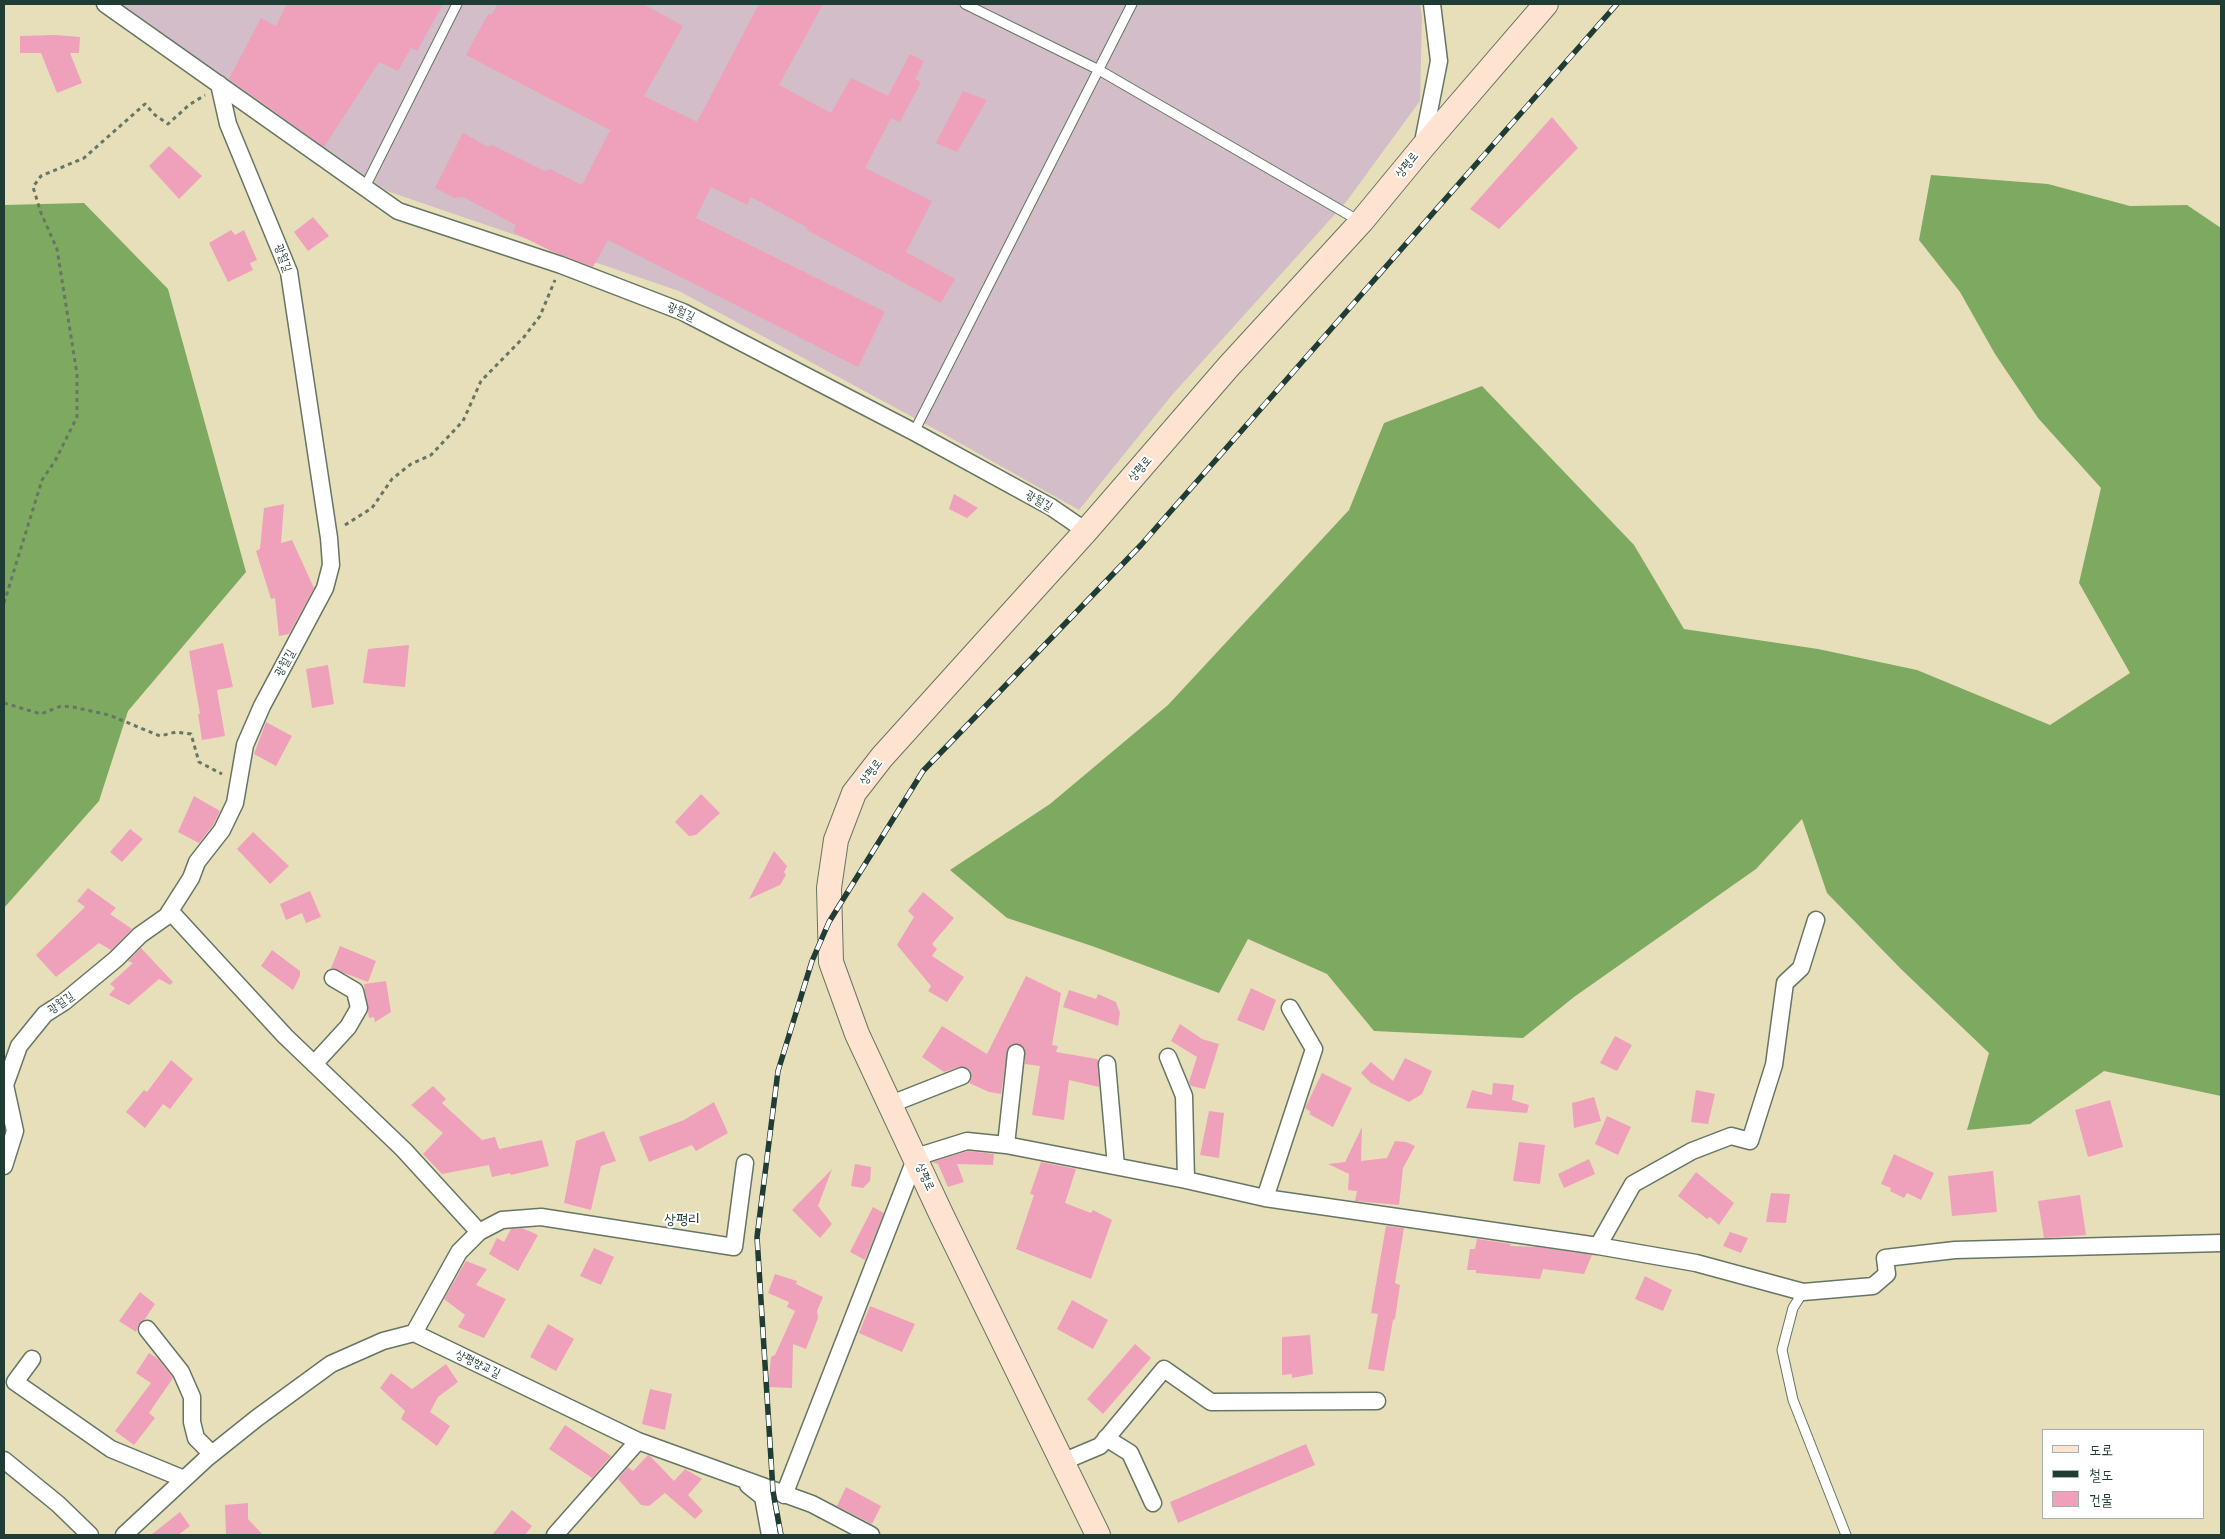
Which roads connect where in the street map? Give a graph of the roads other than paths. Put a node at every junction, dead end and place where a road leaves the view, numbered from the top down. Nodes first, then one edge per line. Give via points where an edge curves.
1 (105, 4) edge
2 (458, 4) edge
3 (965, 4) edge
4 (1132, 4) edge
5 (1432, 4) edge
6 (1546, 4) edge
7 (1099, 70) junction
8 (219, 84) junction
9 (1422, 148) junction
10 (365, 186) junction
11 (1361, 222) junction
12 (914, 432) junction
13 (1086, 531) junction
14 (170, 911) junction
15 (1816, 920) dead end
16 (333, 978) dead end
17 (1290, 1008) dead end
18 (1016, 1053) dead end
19 (1168, 1057) dead end
20 (314, 1064) junction
21 (1107, 1064) dead end
22 (962, 1076) dead end
23 (891, 1104) junction
24 (1006, 1145) junction
25 (916, 1157) junction
26 (745, 1163) dead end
27 (4, 1166) edge
28 (1116, 1166) junction
29 (1186, 1180) junction
30 (1265, 1198) junction
31 (479, 1232) junction
32 (2221, 1243) edge
33 (1598, 1246) junction
34 (1804, 1292) junction
35 (147, 1329) dead end
36 (414, 1333) junction
37 (32, 1359) dead end
38 (1377, 1401) dead end
39 (1106, 1438) junction
40 (638, 1441) junction
41 (212, 1454) junction
42 (4, 1460) edge
43 (1062, 1462) junction
44 (739, 1477) junction
45 (184, 1479) junction
46 (784, 1495) junction
47 (1153, 1503) dead end
48 (90, 1535) edge
49 (124, 1535) edge
50 (555, 1535) edge
51 (770, 1535) edge
52 (871, 1535) edge
53 (1098, 1535) edge
54 (1846, 1535) edge

1 - 8 street, 광월길
2 - 10 lane
3 - 7 lane
4 - 7 lane
5 - 9 street, 상평로 via 1439,61
6 - 9 main road, 상평로
7 - 11 lane
7 - 12 lane
8 - 10 street, 광월길
8 - 14 street, 광월길 via 228,124 289,272 331,564 325,588 262,706 245,745 234,803 222,830 197,862
9 - 11 main road, 상평로
10 - 12 street, 광월길 via 398,211 561,264 683,312
11 - 13 main road, 상평로 via 1229,366
12 - 13 street, 광월길 via 1051,507
13 - 23 main road, 상평로 via 882,757 854,793 836,840 829,888 831,962 857,1034
14 - 20 street
14 - 27 street, 광월길 via 64,1002 44,1014 19,1046 5,1085 15,1131
15 - 33 street via 1801,968 1785,983 1774,1064 1750,1141 1731,1136 1692,1151 1633,1184
16 - 20 street via 355,991 359,1008 348,1027
17 - 30 street via 1314,1049
18 - 24 street
19 - 29 street via 1184,1096
20 - 31 street via 404,1150
21 - 28 street
22 - 23 street
23 - 25 main road, 상평로
24 - 25 street via 968,1141
24 - 28 street
25 - 43 main road, 상평로
25 - 46 street
26 - 31 street via 734,1247 541,1217 502,1220
28 - 29 street
29 - 30 street
30 - 33 street
31 - 36 street via 452,1262
32 - 34 street via 1955,1250 1885,1258 1887,1274 1873,1286
33 - 34 street via 1696,1263
34 - 54 lane via 1793,1308 1782,1350 1793,1400
35 - 41 street via 181,1372 192,1397 196,1438
36 - 40 street, 상평향교길
36 - 41 street via 383,1341 331,1364
37 - 45 street via 15,1382 111,1449
38 - 39 street via 1211,1402 1164,1369
39 - 43 street via 1100,1446
39 - 47 street via 1130,1454
40 - 44 street, 상평향교길
40 - 50 street
41 - 45 street
42 - 48 street
43 - 53 main road, 상평로
44 - 46 street, 상평향교길
44 - 51 street via 762,1497
45 - 49 street
46 - 52 street, 상평향교길 via 812,1504

